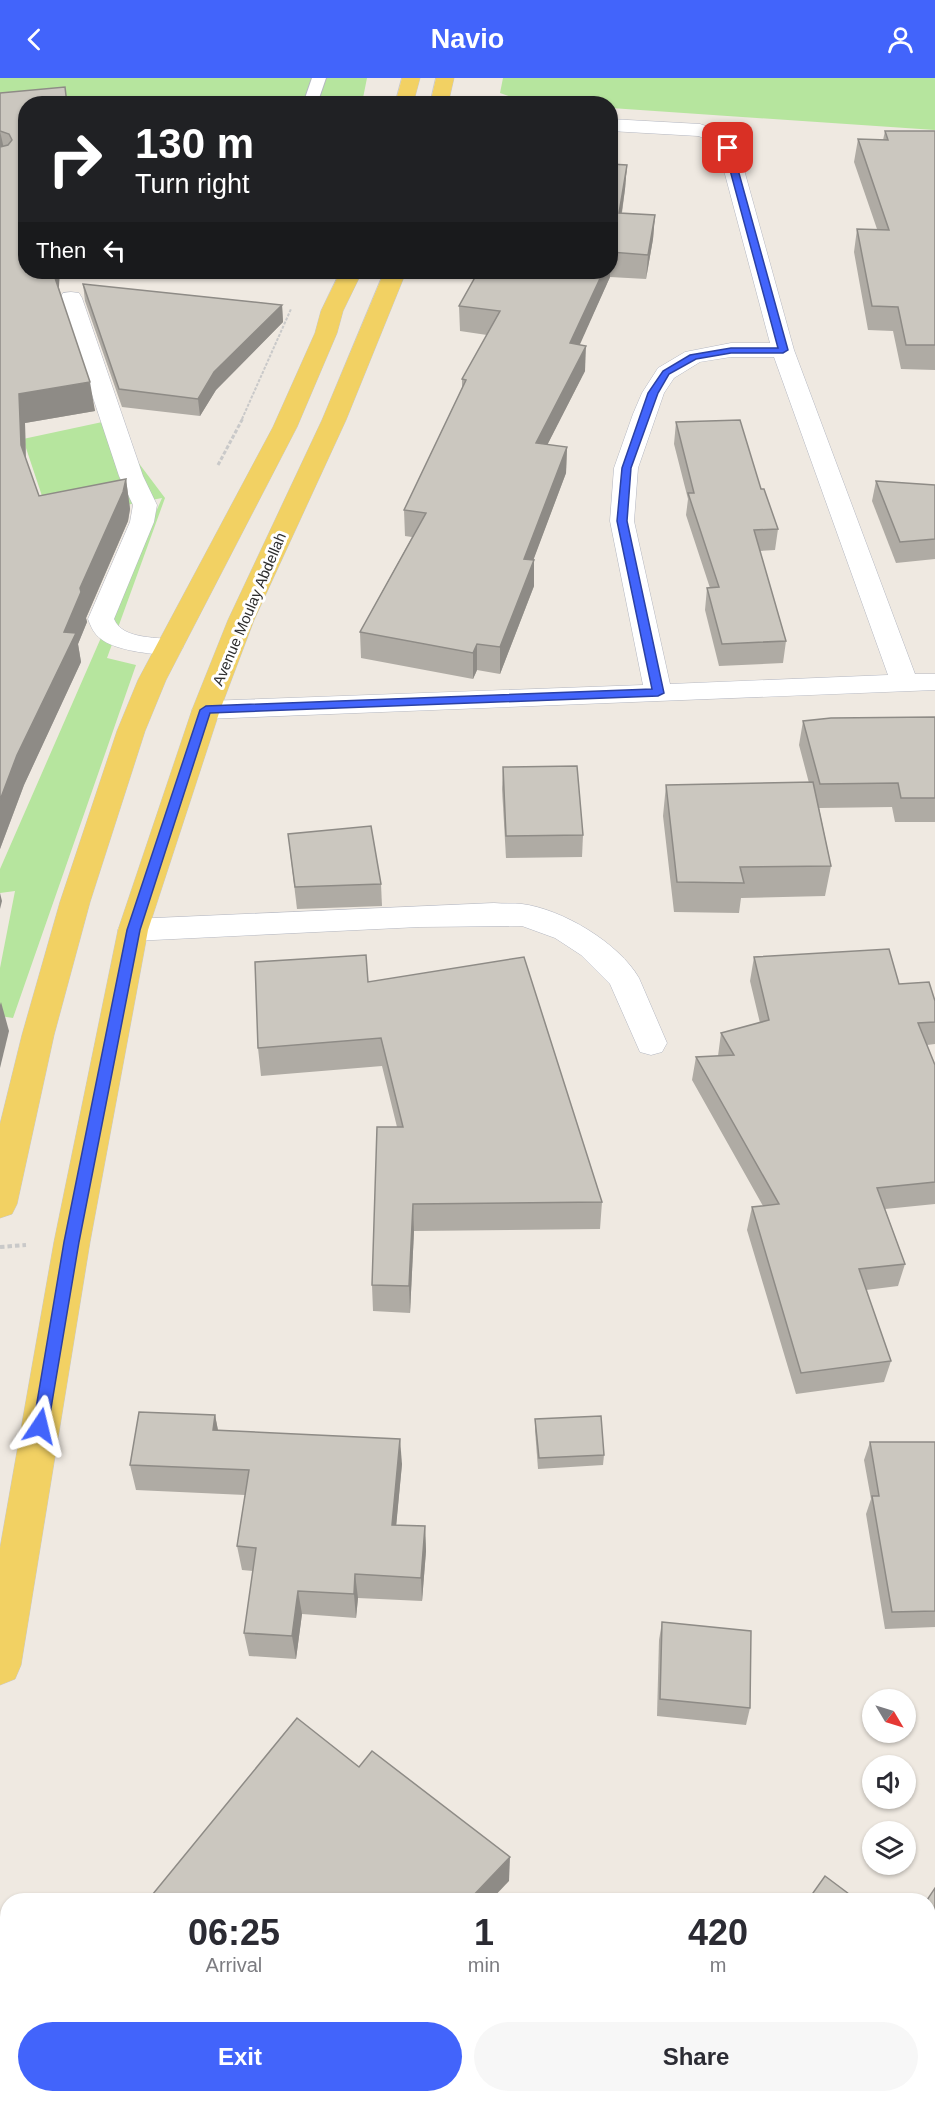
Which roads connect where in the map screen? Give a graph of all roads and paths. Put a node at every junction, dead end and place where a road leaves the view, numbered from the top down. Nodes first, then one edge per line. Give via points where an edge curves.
1 (319, 78) edge
2 (411, 78) edge
3 (445, 78) edge
4 (313, 96) edge
5 (406, 96) edge
6 (441, 96) edge
7 (618, 125) edge
8 (348, 279) edge
9 (392, 279) edge
10 (71, 298) dead end
11 (783, 350) junction
12 (170, 647) junction
13 (935, 682) edge
14 (905, 684) junction
15 (658, 693) junction
16 (206, 710) junction
17 (133, 930) junction
18 (651, 1043) dead end
19 (0, 1204) edge
20 (0, 1665) edge

1 - 4 lane
2 - 5 main road
3 - 6 main road
7 - 11 street via 700,130 725,142
8 - 12 main road via 285,427
9 - 16 main road, Avenue Moulay Abdellah via 241,620
10 - 12 street via 130,476 145,505 142,522 101,619 102,626 117,638
11 - 14 street
11 - 15 street via 731,350 693,357 666,373 653,393 627,468 622,521
12 - 19 main road via 131,731 75,902 38,1035
13 - 14 street
14 - 15 street
15 - 16 street
16 - 17 main road, Avenue Moulay Abdellah
17 - 18 street via 524,915 566,930 623,978
17 - 20 main road, Avenue Moulay Abdellah via 72,1242

